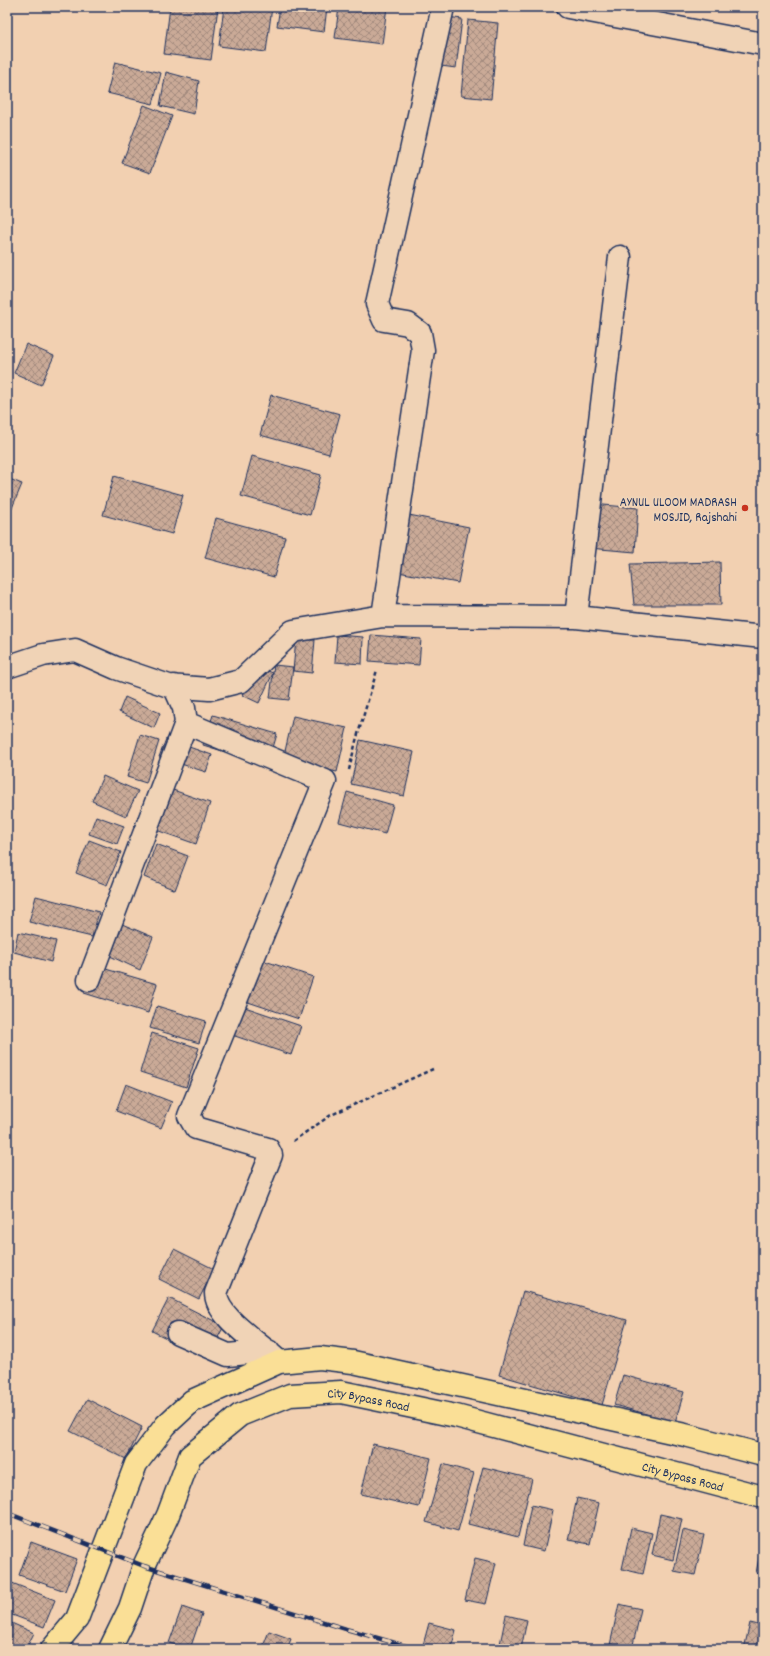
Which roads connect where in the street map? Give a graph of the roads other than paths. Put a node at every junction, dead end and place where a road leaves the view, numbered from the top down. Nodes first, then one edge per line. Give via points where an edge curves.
1 (443, 7) edge
2 (568, 7) edge
3 (763, 44) edge
4 (620, 257) dead end
5 (383, 616) junction
6 (576, 617) junction
7 (763, 638) edge
8 (7, 667) edge
9 (174, 686) junction
10 (186, 723) junction
11 (89, 980) dead end
12 (178, 1333) dead end
13 (274, 1357) junction
14 (763, 1455) edge
15 (763, 1497) edge
16 (52, 1649) edge
17 (110, 1649) edge

1 - 5 street via 377,304 384,320 408,324 420,333 423,350
2 - 3 street
4 - 6 street
5 - 6 street
5 - 9 street via 293,631 241,681 209,689
6 - 7 street
8 - 9 street via 43,654 75,650 116,668
9 - 10 street via 184,708
10 - 11 street
10 - 13 street via 325,781 189,1116 196,1128 268,1149 271,1155 216,1293 216,1301 225,1314
12 - 13 street via 228,1355
13 - 14 main road via 353,1362 685,1435
13 - 16 main road via 192,1401 166,1425 136,1464 77,1619
15 - 17 main road, City Bypass Road via 440,1413 341,1392 290,1395 240,1415 190,1456 168,1515 144,1566 130,1608

